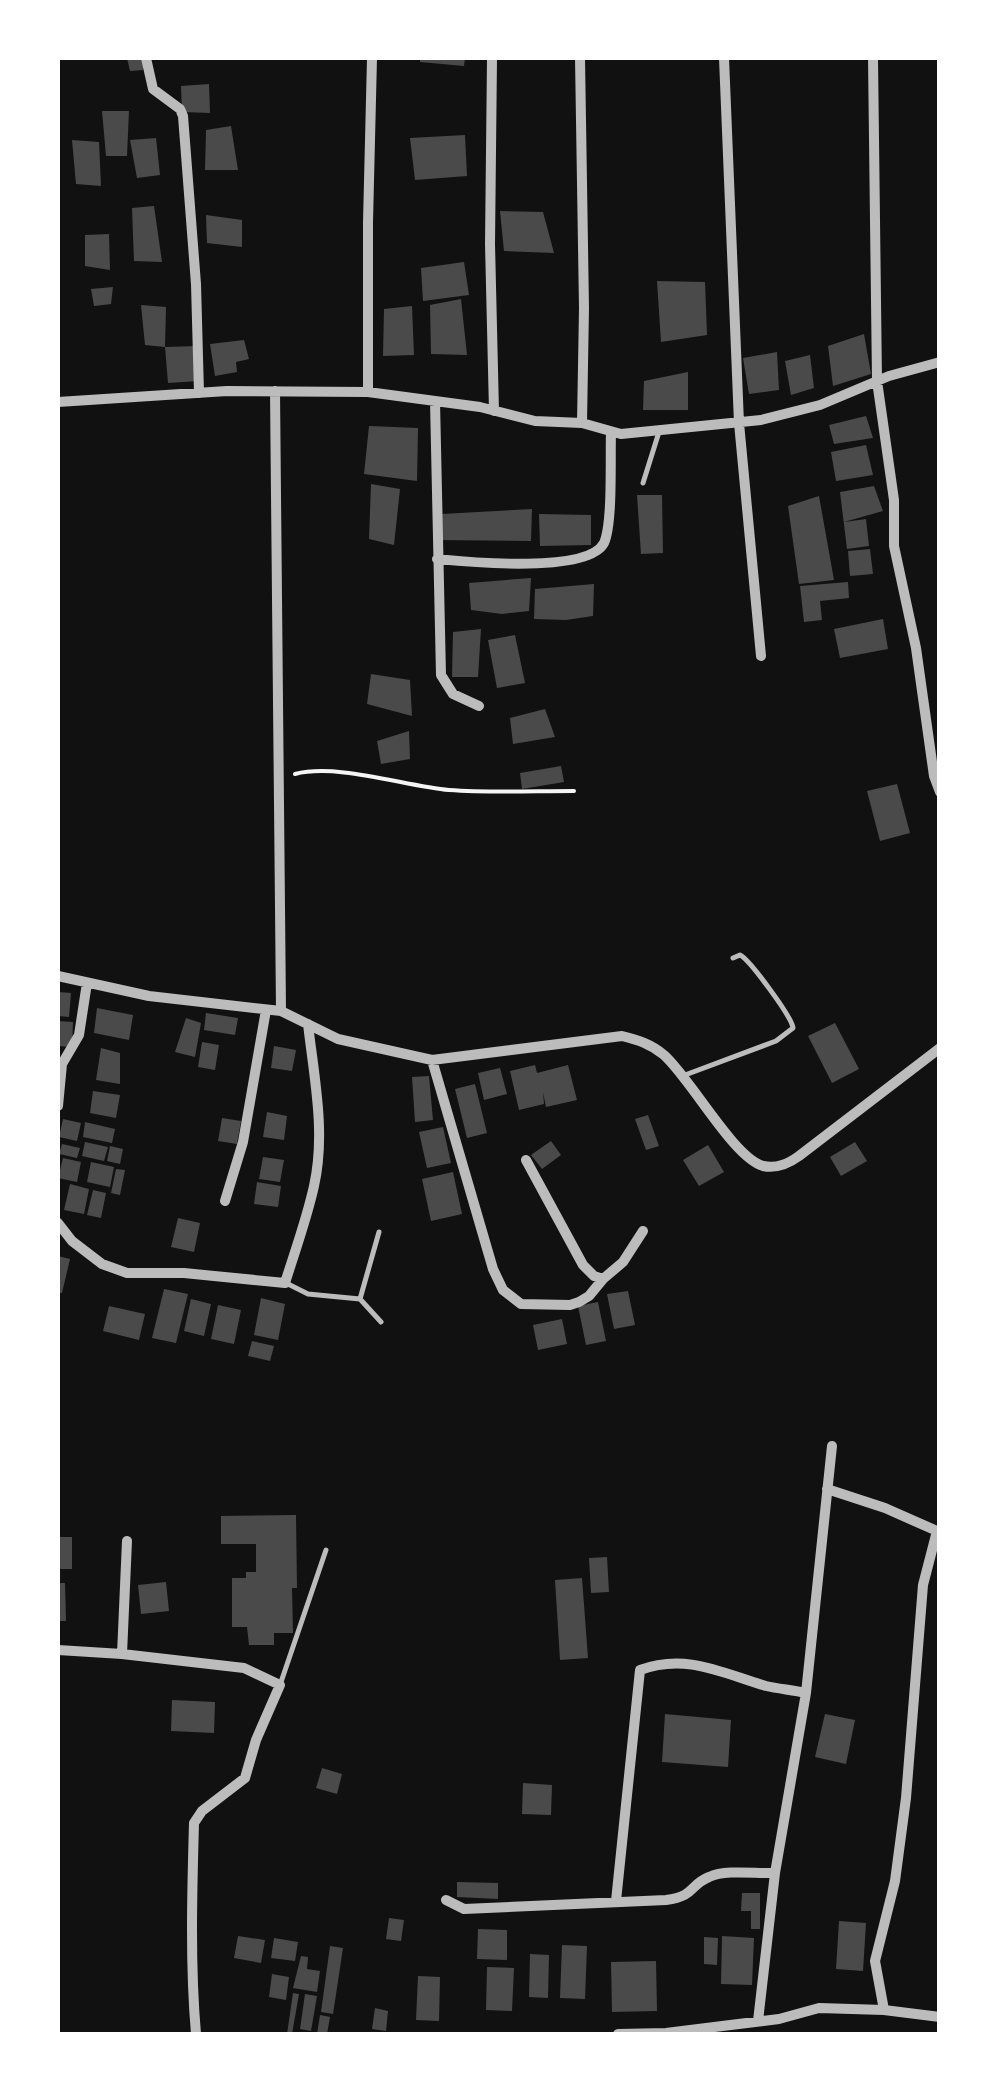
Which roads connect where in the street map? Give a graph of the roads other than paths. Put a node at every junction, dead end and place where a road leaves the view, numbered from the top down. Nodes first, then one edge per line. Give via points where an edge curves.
1 (146, 58) edge
2 (372, 58) edge
3 (492, 58) edge
4 (580, 58) edge
5 (724, 58) edge
6 (872, 58) edge
7 (940, 362) edge
8 (877, 381) junction
9 (275, 390) junction
10 (368, 392) junction
11 (199, 393) junction
12 (435, 401) junction
13 (58, 402) edge
14 (494, 410) junction
15 (582, 423) junction
16 (739, 423) junction
17 (660, 432) junction
18 (611, 433) junction
19 (642, 482) dead end
20 (437, 559) junction
21 (761, 656) dead end
22 (479, 706) dead end
23 (940, 792) edge
24 (733, 958) dead end
25 (58, 976) edge
26 (87, 983) junction
27 (266, 1010) junction
28 (281, 1011) junction
29 (308, 1024) junction
30 (940, 1048) edge
31 (432, 1060) junction
32 (682, 1076) junction
33 (58, 1106) edge
34 (526, 1160) dead end
35 (224, 1201) dead end
36 (58, 1223) edge
37 (643, 1230) dead end
38 (379, 1232) dead end
39 (603, 1279) junction
40 (285, 1282) junction
41 (360, 1299) junction
42 (381, 1322) dead end
43 (832, 1446) dead end
44 (827, 1489) junction
45 (126, 1542) dead end
46 (326, 1550) dead end
47 (58, 1650) edge
48 (122, 1654) junction
49 (280, 1685) junction
50 (806, 1692) junction
51 (775, 1873) junction
52 (446, 1900) dead end
53 (616, 1901) junction
54 (884, 2010) junction
55 (940, 2017) edge
56 (758, 2021) junction
57 (196, 2034) edge
58 (618, 2034) edge

1 - 11 street via 154,90 183,116
2 - 10 street
3 - 14 street
4 - 15 street
5 - 16 street
6 - 8 street
7 - 8 street
8 - 16 street via 820,405
8 - 23 street via 894,546
9 - 10 street
9 - 11 street
9 - 28 street
10 - 12 street
11 - 13 street
12 - 14 street
12 - 20 street
14 - 15 street
15 - 18 street
16 - 17 street
16 - 21 street
17 - 18 street
17 - 19 lane
18 - 20 street via 604,542 594,553 494,565
20 - 22 street via 440,675 454,694
24 - 32 lane via 747,958 793,1028 776,1041
25 - 26 street
26 - 27 street
26 - 33 street via 78,1035 62,1064
27 - 28 street
27 - 35 street via 243,1142
28 - 29 street
29 - 31 street via 338,1039
29 - 40 street via 319,1150
30 - 32 street via 788,1164 775,1167 741,1150
31 - 32 street via 622,1036 645,1042
31 - 39 street via 492,1269 504,1290 521,1304 570,1305 590,1296
34 - 39 street via 583,1265
36 - 40 street via 102,1264 127,1273
37 - 39 street
38 - 41 lane
40 - 41 lane via 308,1294
41 - 42 lane
43 - 44 street
44 - 50 street
44 - 54 street via 937,1532 923,1585 895,1881 874,1961
45 - 48 street
46 - 49 lane
47 - 48 street
48 - 49 street via 244,1668
49 - 57 street via 245,1778 194,1823
50 - 51 street
50 - 53 street via 685,1663 640,1670
51 - 53 street via 715,1875 680,1898
51 - 56 street
52 - 53 street via 464,1909
54 - 55 street
54 - 56 street via 819,2008
56 - 58 street

